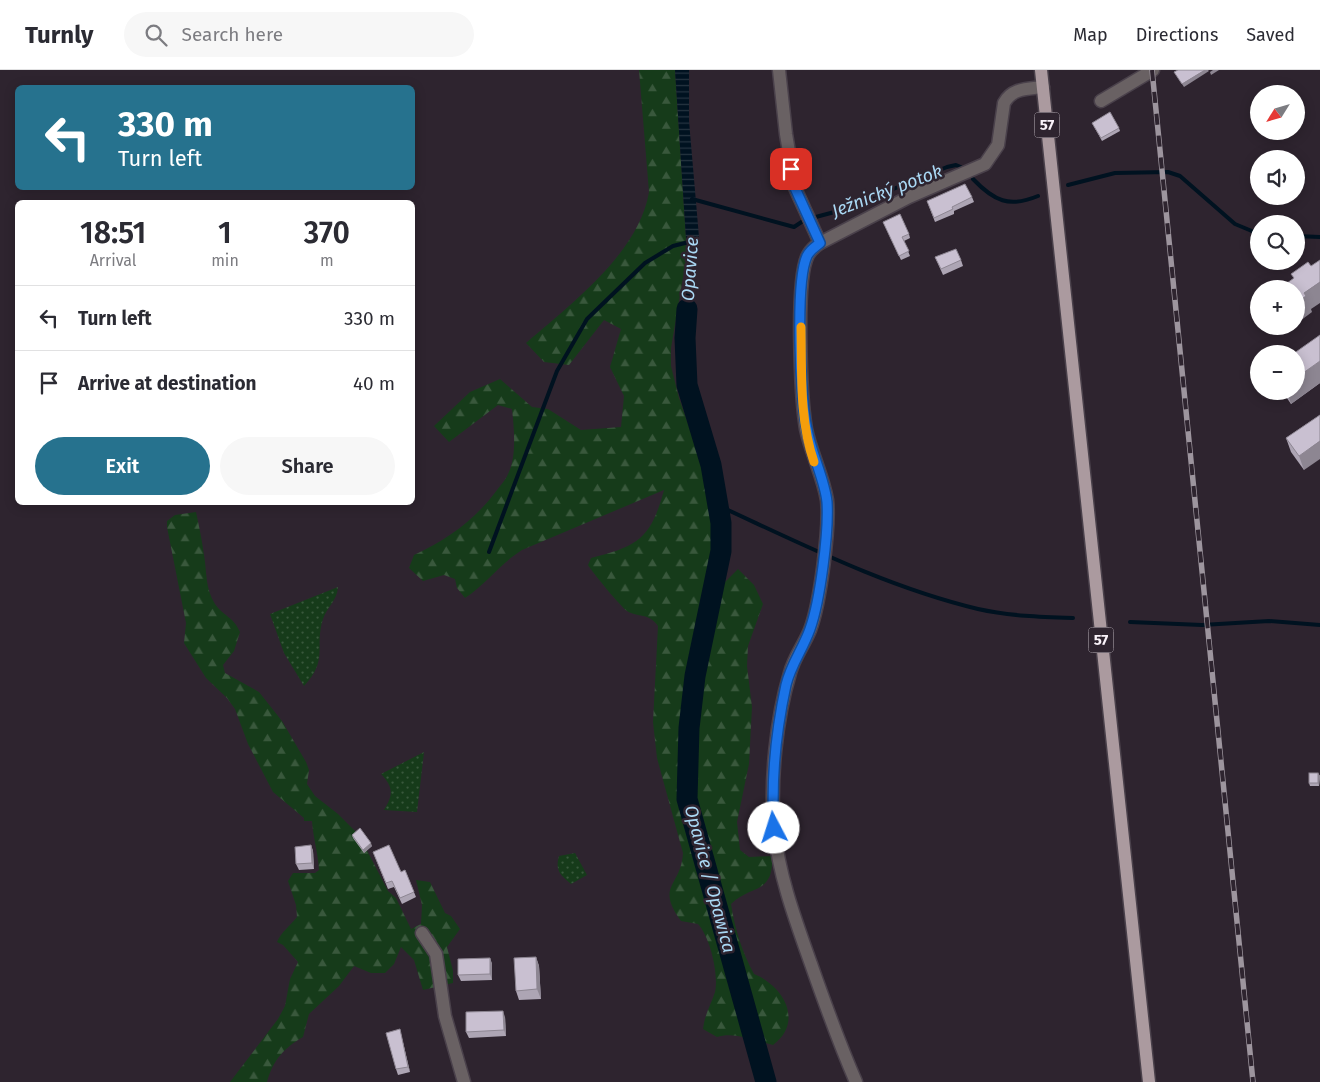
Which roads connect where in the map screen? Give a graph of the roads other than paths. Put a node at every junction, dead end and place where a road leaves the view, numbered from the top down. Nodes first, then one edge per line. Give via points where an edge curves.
1 (779, 70) edge
2 (1041, 70) edge
3 (1154, 70) edge
4 (1043, 87) junction
5 (1101, 101) dead end
6 (820, 243) junction
7 (422, 933) dead end
8 (464, 1082) edge
9 (856, 1082) edge
10 (1149, 1082) edge

1 - 6 street via 795,188
2 - 4 main road, 57
3 - 5 street
4 - 6 street via 1019,90 1004,103 998,145 981,167 909,197
4 - 10 main road, 57
6 - 9 street via 811,250 805,263 801,325 802,398 806,427 826,500 824,547 813,619 786,685 772,802 786,894 840,1047
7 - 8 street via 436,954 445,1016

